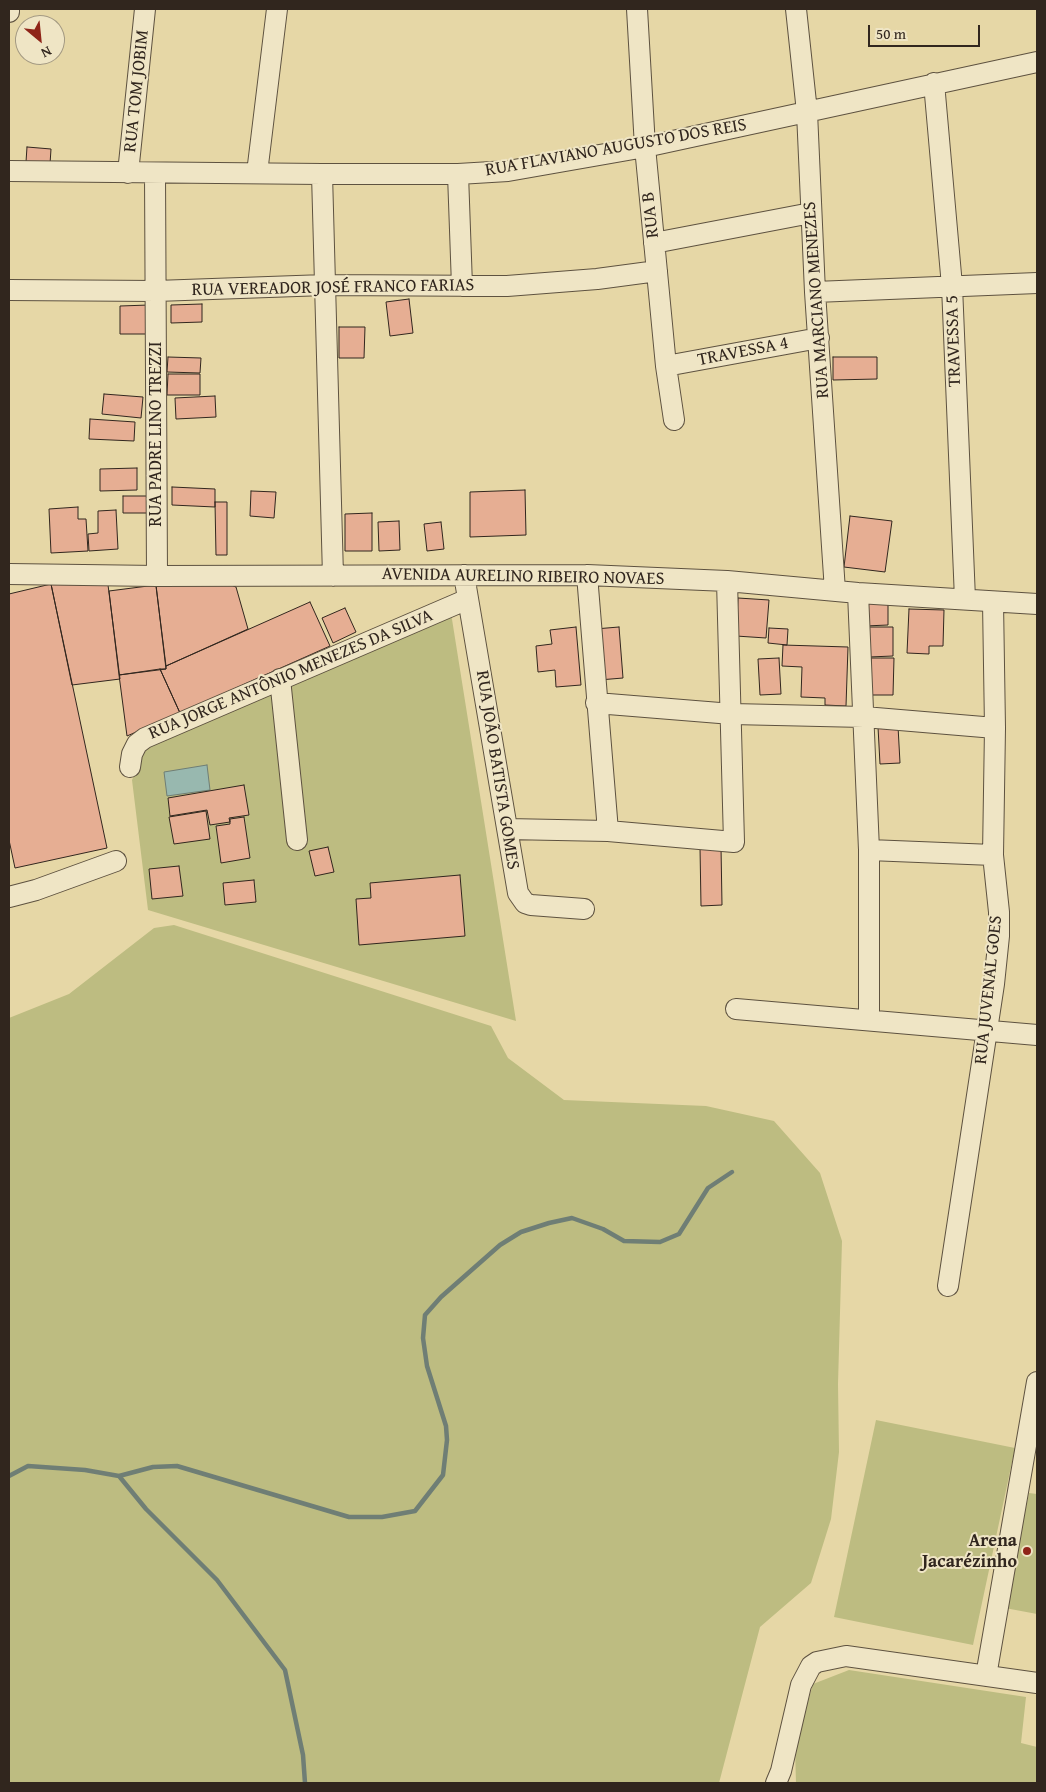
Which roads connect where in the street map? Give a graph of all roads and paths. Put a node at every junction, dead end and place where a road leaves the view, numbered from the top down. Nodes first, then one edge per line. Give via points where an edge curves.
1 (145, 9) edge
2 (277, 9) edge
3 (638, 9) edge
4 (796, 9) edge
5 (1037, 62) edge
6 (934, 83) junction
7 (806, 112) junction
8 (645, 146) junction
9 (9, 171) edge
10 (128, 173) junction
11 (257, 173) junction
12 (155, 174) junction
13 (322, 174) junction
14 (458, 174) junction
15 (811, 213) junction
16 (654, 243) junction
17 (657, 271) junction
18 (1037, 283) edge
19 (325, 285) junction
20 (462, 286) junction
21 (952, 286) junction
22 (9, 290) edge
23 (156, 291) junction
24 (815, 292) junction
25 (819, 338) junction
26 (666, 366) junction
27 (674, 420) dead end
28 (9, 574) edge
29 (587, 575) junction
30 (157, 576) junction
31 (334, 576) junction
32 (464, 576) junction
33 (727, 581) junction
34 (835, 591) junction
35 (858, 593) junction
36 (468, 599) junction
37 (965, 599) junction
38 (992, 602) junction
39 (1037, 604) edge
40 (280, 679) junction
41 (596, 703) junction
42 (732, 714) junction
43 (864, 718) junction
44 (995, 728) junction
45 (130, 767) dead end
46 (507, 829) junction
47 (608, 831) junction
48 (297, 840) dead end
49 (868, 850) junction
50 (993, 855) junction
51 (116, 861) dead end
52 (9, 897) edge
53 (584, 909) dead end
54 (736, 1009) dead end
55 (869, 1020) junction
56 (986, 1030) junction
57 (1037, 1035) edge
58 (948, 1286) dead end
59 (1037, 1382) edge
60 (986, 1676) junction
61 (1037, 1683) edge
62 (776, 1783) edge

1 - 10 street, RUA TOM JOBIM
2 - 11 street
3 - 8 street, RUA B
4 - 7 street, RUA MARCIANO MENEZES
5 - 6 street, RUA FLAVIANO AUGUSTO DOS REIS
6 - 7 street, RUA FLAVIANO AUGUSTO DOS REIS
6 - 21 street, TRAVESSA 5
7 - 8 street, RUA FLAVIANO AUGUSTO DOS REIS
7 - 15 street, RUA MARCIANO MENEZES
8 - 14 street, RUA FLAVIANO AUGUSTO DOS REIS via 508,171
8 - 16 street, RUA B
9 - 10 street, RUA FLAVIANO AUGUSTO DOS REIS
10 - 12 street, RUA FLAVIANO AUGUSTO DOS REIS
11 - 12 street, RUA FLAVIANO AUGUSTO DOS REIS
11 - 13 street, RUA FLAVIANO AUGUSTO DOS REIS
12 - 23 street, RUA PADRE LINO TREZZI
13 - 14 street, RUA FLAVIANO AUGUSTO DOS REIS
13 - 19 street
14 - 20 street
15 - 16 street
15 - 24 street, RUA MARCIANO MENEZES
16 - 17 street, RUA B
17 - 20 street, RUA VEREADOR JOSÉ FRANCO FARIAS via 507,286
17 - 26 street, RUA B
18 - 21 street
19 - 20 street, RUA VEREADOR JOSÉ FRANCO FARIAS
19 - 23 street, RUA VEREADOR JOSÉ FRANCO FARIAS
19 - 31 street
21 - 24 street
21 - 37 street, TRAVESSA 5
22 - 23 street, RUA VEREADOR JOSÉ FRANCO FARIAS
23 - 30 street, RUA PADRE LINO TREZZI
24 - 25 street, RUA MARCIANO MENEZES
25 - 26 street, TRAVESSA 4
25 - 34 street, RUA MARCIANO MENEZES
26 - 27 street, RUA B
28 - 30 street, AVENIDA AURELINO RIBEIRO NOVAES
29 - 32 street, AVENIDA AURELINO RIBEIRO NOVAES
29 - 33 street, AVENIDA AURELINO RIBEIRO NOVAES
29 - 41 street
30 - 31 street, AVENIDA AURELINO RIBEIRO NOVAES
31 - 32 street, AVENIDA AURELINO RIBEIRO NOVAES
32 - 36 street, RUA JOÃO BATISTA GOMES
33 - 34 street, AVENIDA AURELINO RIBEIRO NOVAES
33 - 42 street
34 - 35 street, AVENIDA AURELINO RIBEIRO NOVAES
35 - 37 street, AVENIDA AURELINO RIBEIRO NOVAES
35 - 43 street
36 - 40 street, RUA JORGE ANTÔNIO MENEZES DA SILVA
36 - 46 street, RUA JOÃO BATISTA GOMES
37 - 38 street, AVENIDA AURELINO RIBEIRO NOVAES
38 - 39 street, AVENIDA AURELINO RIBEIRO NOVAES
38 - 44 street, RUA JUVENAL GOES
40 - 45 street, RUA JORGE ANTÔNIO MENEZES DA SILVA via 145,738 137,744
40 - 48 street
41 - 42 street
41 - 47 street
42 - 43 street
42 - 47 street via 734,842
43 - 44 street
43 - 49 street
44 - 50 street, RUA JUVENAL GOES
46 - 47 street
46 - 53 street, RUA JOÃO BATISTA GOMES via 520,898 531,906
49 - 50 street
49 - 55 street
50 - 56 street, RUA JUVENAL GOES via 999,936
51 - 52 street
54 - 55 street
55 - 56 street
56 - 57 street
56 - 58 street, RUA JUVENAL GOES
59 - 60 street
60 - 61 street
60 - 62 street via 846,1656 817,1662 801,1685

